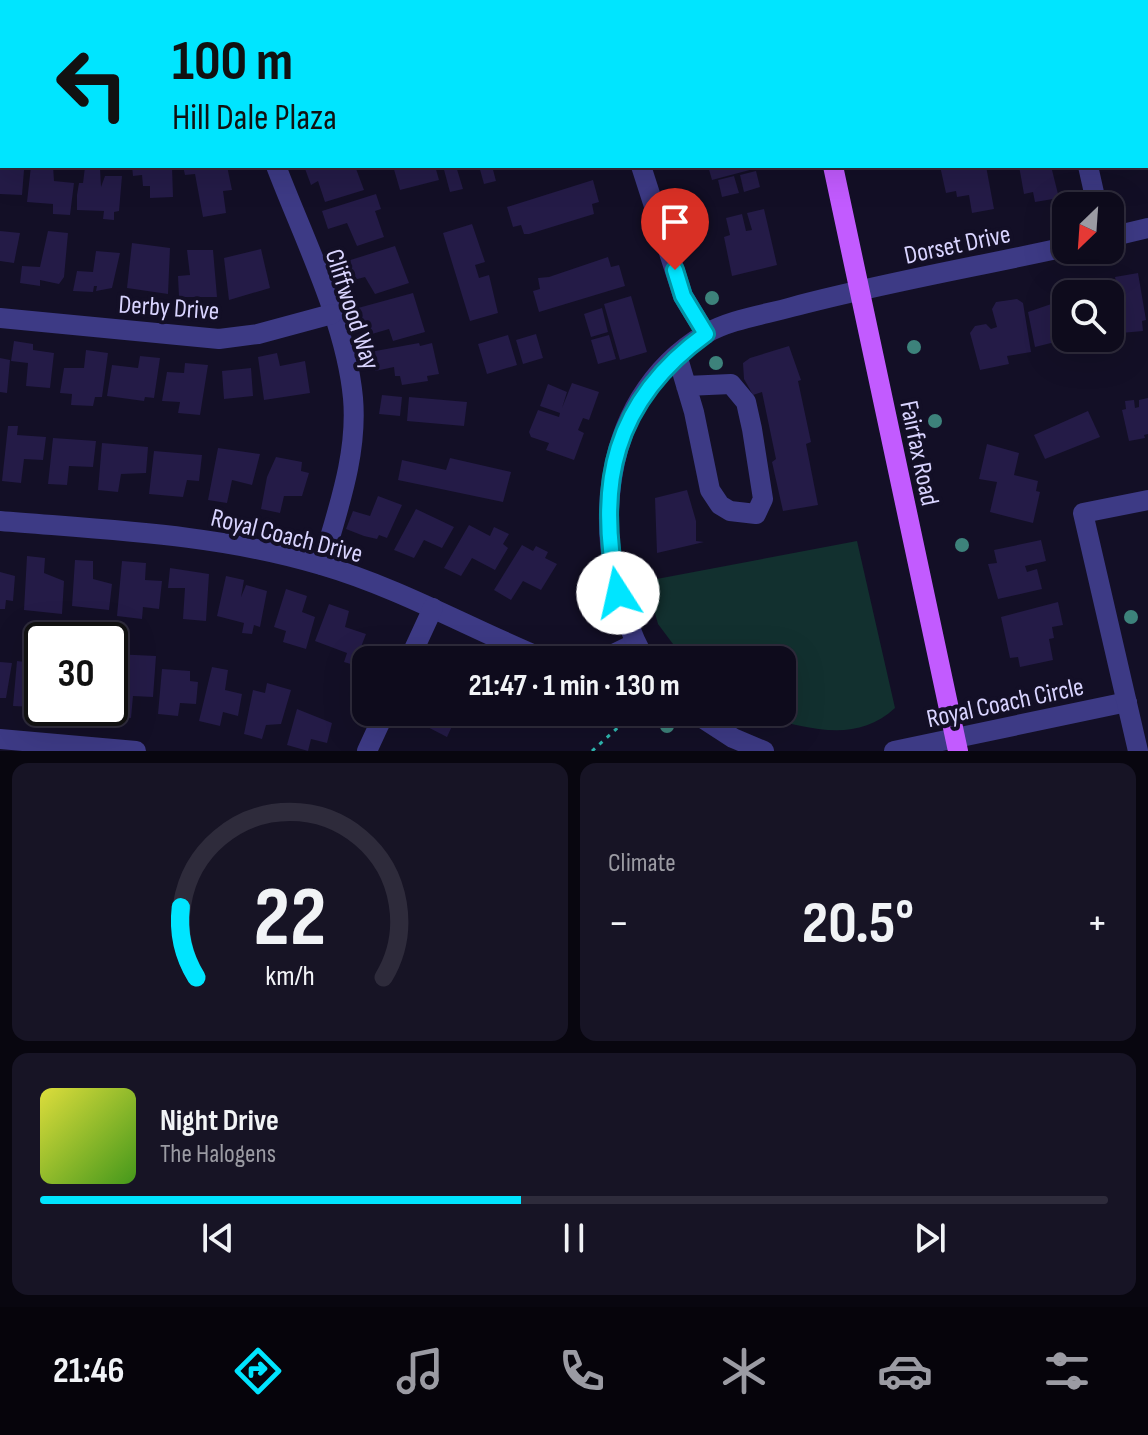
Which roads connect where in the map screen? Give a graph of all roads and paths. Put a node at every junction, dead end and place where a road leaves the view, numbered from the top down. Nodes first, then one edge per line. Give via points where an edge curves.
1 (277, 168) edge
2 (642, 168) edge
3 (833, 168) edge
4 (1088, 168) edge
5 (1094, 192) edge
6 (1148, 228) edge
7 (1124, 234) edge
8 (1052, 250) edge
9 (859, 292) junction
10 (332, 314) junction
11 (0, 318) edge
12 (706, 334) junction
13 (677, 355) junction
14 (686, 386) junction
15 (1148, 500) edge
16 (0, 521) edge
17 (322, 565) junction
18 (433, 608) junction
19 (415, 646) edge
20 (516, 646) edge
21 (638, 646) edge
22 (1127, 702) junction
23 (379, 726) edge
24 (620, 726) edge
25 (715, 726) edge
26 (0, 739) edge
27 (956, 745) edge
28 (136, 751) edge
29 (367, 751) edge
30 (592, 751) edge
31 (764, 751) edge
32 (894, 751) edge
33 (1138, 751) edge

1 - 10 street, Cliffwood Way
2 - 12 street via 683,296
3 - 9 main road, Fairfax Road
4 - 5 street
6 - 7 street
8 - 9 street, Dorset Drive
9 - 12 street
9 - 27 main road, Fairfax Road
10 - 11 street, Derby Drive via 219,339
10 - 17 street, Cliffwood Way via 353,399 352,435 347,477
12 - 13 street
13 - 14 street
13 - 21 street via 639,403 609,486 606,521 614,573 622,613
14 - 14 street via 710,490 730,511 756,514 763,499 746,402 731,384
15 - 22 street via 1083,513
16 - 17 street, Royal Coach Drive via 202,540
17 - 18 street, Royal Coach Drive
18 - 19 street
18 - 20 street, Royal Coach Drive
22 - 27 street, Royal Coach Circle
22 - 33 street
23 - 29 street
24 - 30 path
25 - 31 street
26 - 28 street
27 - 32 street, Royal Coach Circle

